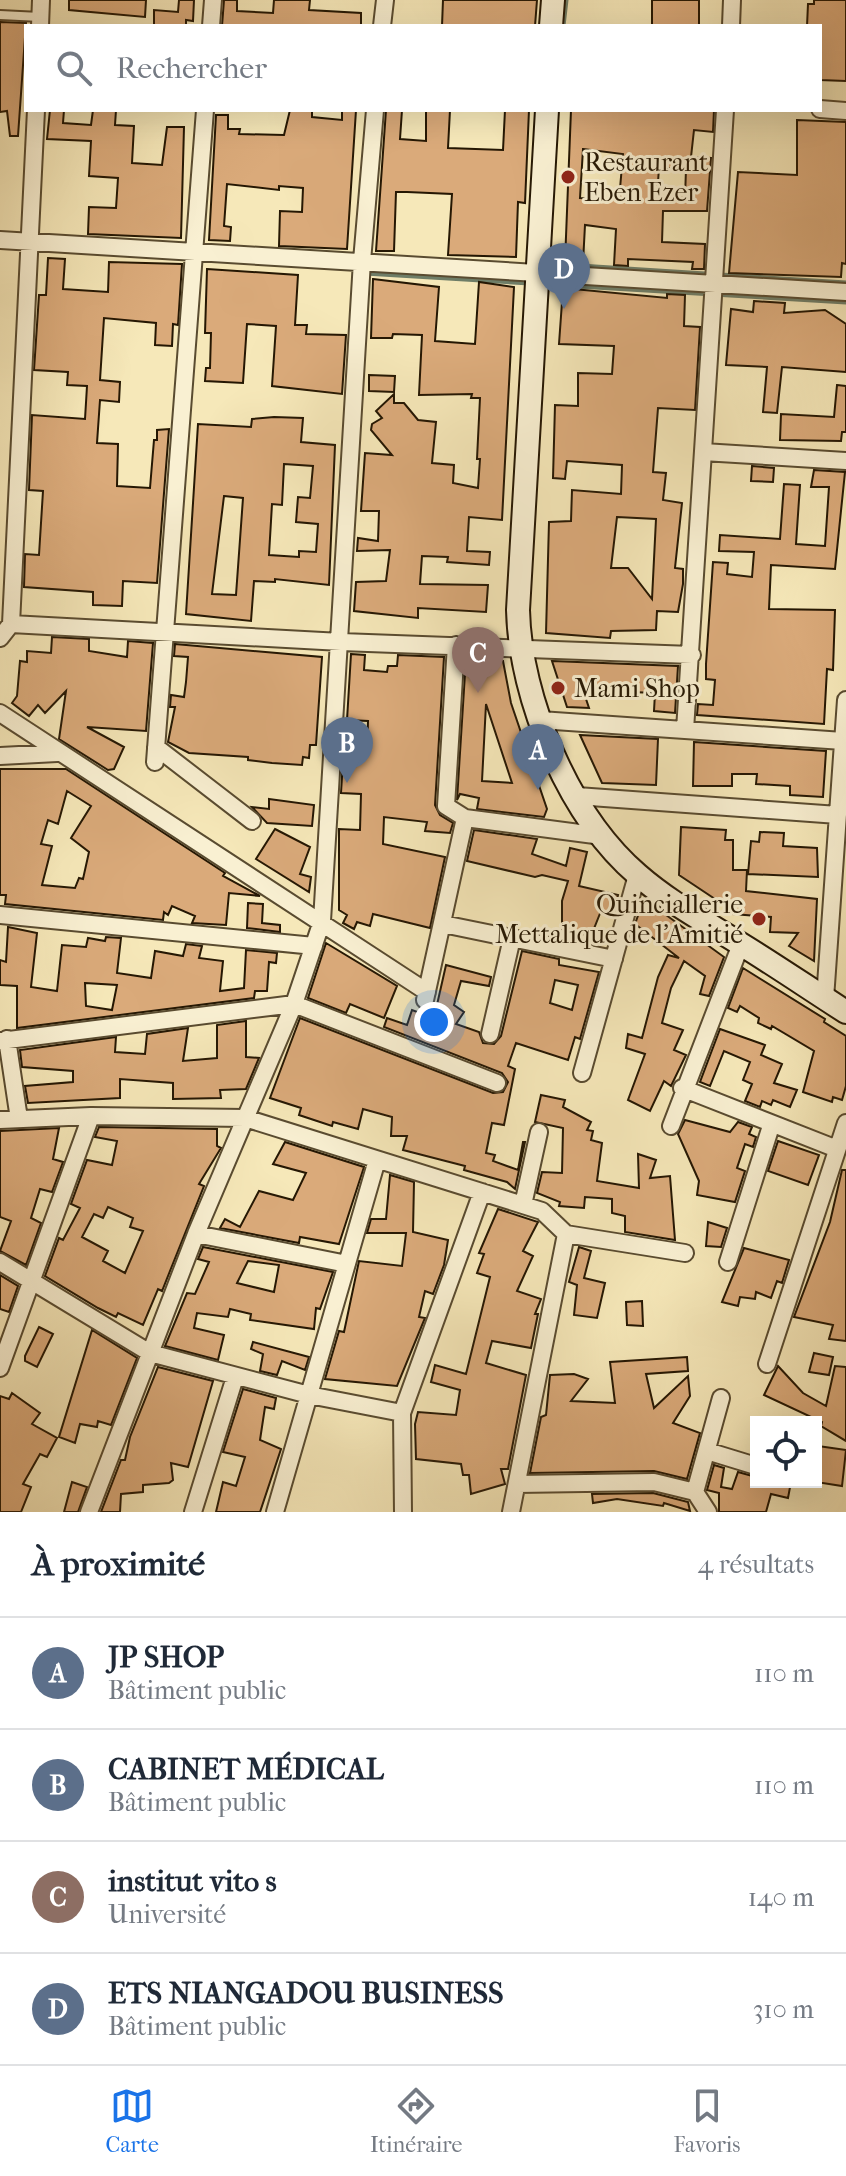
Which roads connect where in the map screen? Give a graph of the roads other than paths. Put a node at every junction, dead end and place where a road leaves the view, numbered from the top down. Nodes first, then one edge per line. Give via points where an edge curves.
1 (213, 0) edge
2 (385, 0) edge
3 (553, 0) edge
4 (732, 0) edge
5 (41, 14) edge
6 (0, 15) edge
7 (211, 24) edge
8 (382, 24) edge
9 (551, 24) edge
10 (731, 24) edge
11 (822, 109) edge
12 (846, 111) edge
13 (36, 112) edge
14 (205, 112) edge
15 (375, 112) edge
16 (547, 112) edge
17 (725, 112) edge
18 (0, 240) edge
19 (30, 240) junction
20 (194, 251) junction
21 (362, 261) junction
22 (538, 273) junction
23 (714, 284) junction
24 (846, 292) edge
25 (703, 452) junction
26 (846, 461) edge
27 (11, 624) junction
28 (165, 632) junction
29 (0, 638) edge
30 (341, 642) junction
31 (456, 645) junction
32 (519, 647) junction
33 (692, 655) junction
34 (846, 700) edge
35 (0, 713) edge
36 (540, 720) junction
37 (685, 730) junction
38 (843, 741) junction
39 (57, 753) junction
40 (0, 756) edge
41 (843, 783) edge
42 (577, 796) junction
43 (838, 815) junction
44 (465, 818) junction
45 (252, 821) dead end
46 (602, 836) junction
47 (637, 875) junction
48 (0, 915) edge
49 (322, 921) junction
50 (443, 924) junction
51 (512, 938) junction
52 (741, 944) junction
53 (314, 946) junction
54 (614, 959) junction
55 (825, 999) junction
56 (294, 1004) junction
57 (846, 1012) edge
58 (490, 1034) dead end
59 (4, 1040) edge
60 (582, 1073) dead end
61 (497, 1083) dead end
62 (682, 1088) junction
63 (91, 1116) junction
64 (245, 1118) junction
65 (19, 1119) junction
66 (0, 1120) edge
67 (846, 1123) edge
68 (671, 1126) dead end
69 (771, 1126) junction
70 (539, 1132) dead end
71 (837, 1149) junction
72 (377, 1160) junction
73 (482, 1192) junction
74 (523, 1205) junction
75 (196, 1234) junction
76 (566, 1234) junction
77 (685, 1253) dead end
78 (0, 1262) edge
79 (728, 1262) dead end
80 (347, 1264) junction
81 (31, 1281) junction
82 (150, 1353) junction
83 (767, 1364) dead end
84 (0, 1368) edge
85 (235, 1377) junction
86 (309, 1395) junction
87 (721, 1398) dead end
88 (402, 1413) junction
89 (707, 1451) junction
90 (750, 1464) edge
91 (517, 1484) junction
92 (695, 1492) junction
93 (89, 1512) edge
94 (193, 1512) edge
95 (275, 1512) edge
96 (403, 1512) edge
97 (511, 1512) edge
98 (708, 1512) edge

1 - 7 street
2 - 8 street
3 - 9 main road
4 - 10 street
5 - 6 lane
11 - 12 street
13 - 19 street
14 - 20 street
15 - 21 street
16 - 22 main road
17 - 23 street
18 - 19 street
19 - 20 street
19 - 27 street
20 - 21 street
20 - 28 street
21 - 22 street
21 - 30 street
22 - 23 street
22 - 32 main road
23 - 24 street
23 - 25 street
25 - 26 street
25 - 33 street
27 - 28 street
27 - 29 street
28 - 30 street
28 - 45 street via 156,755
30 - 31 street
30 - 49 street
31 - 32 street
31 - 44 street via 446,806
32 - 33 street
32 - 36 main road
33 - 37 street
34 - 38 street
35 - 39 street
36 - 37 street
36 - 42 main road
37 - 38 street
38 - 41 street
39 - 40 street
39 - 49 street
41 - 43 street
42 - 43 street
42 - 46 main road
43 - 55 street
44 - 46 street
44 - 50 street
46 - 47 main road
47 - 52 main road
47 - 54 street
48 - 53 street
49 - 50 street via 426,996
49 - 53 street
50 - 51 street
51 - 54 street
51 - 58 street
52 - 55 main road
52 - 62 street
53 - 56 street
54 - 60 street
55 - 57 main road
56 - 59 street
56 - 61 street
56 - 64 street
59 - 65 street
62 - 68 street
62 - 69 street
63 - 64 street
63 - 65 street
63 - 81 street
64 - 72 street
64 - 75 street
65 - 66 street
67 - 71 street
69 - 71 street
69 - 79 street
70 - 74 street
71 - 83 street
72 - 73 street
72 - 80 street
73 - 74 street
73 - 88 street
74 - 76 street via 542,1211
75 - 80 street
75 - 82 street
76 - 77 street
76 - 91 street
78 - 81 street
80 - 86 street
81 - 82 street
81 - 84 street
82 - 85 street
82 - 93 street
85 - 86 street
85 - 94 street
86 - 88 street
86 - 95 street
87 - 89 street
88 - 96 street
89 - 90 street
89 - 92 street
91 - 92 street via 654,1482
91 - 97 street
92 - 98 street

